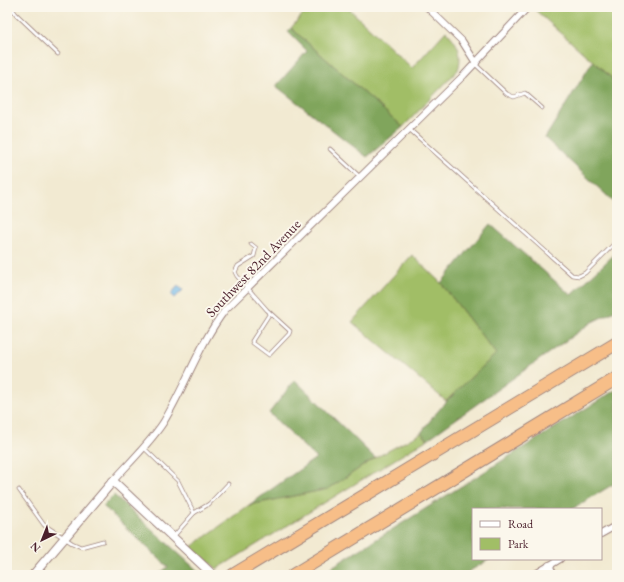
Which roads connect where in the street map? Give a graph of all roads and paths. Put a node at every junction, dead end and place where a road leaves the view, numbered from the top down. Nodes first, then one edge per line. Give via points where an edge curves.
1 (11, 7) edge
2 (427, 7) edge
3 (528, 7) edge
4 (58, 54) dead end
5 (475, 63) junction
6 (542, 108) dead end
7 (409, 129) junction
8 (330, 149) dead end
9 (360, 178) junction
10 (617, 241) edge
11 (251, 244) dead end
12 (247, 289) junction
13 (270, 313) junction
14 (617, 343) edge
15 (617, 378) edge
16 (143, 447) junction
17 (112, 481) junction
18 (228, 484) dead end
19 (19, 490) dead end
20 (194, 513) junction
21 (617, 525) edge
22 (602, 533) edge
23 (173, 537) junction
24 (65, 538) junction
25 (102, 541) dead end
26 (558, 560) edge
27 (549, 565) junction
28 (33, 575) edge
29 (213, 575) edge
30 (233, 575) edge
31 (293, 575) edge
32 (534, 575) edge
33 (554, 575) edge

1 - 4 lane
2 - 5 street via 462,41
3 - 5 street, Southwest 82nd Avenue
5 - 6 lane via 507,94 514,97 525,93
5 - 7 street, Southwest 82nd Avenue
7 - 9 street, Southwest 82nd Avenue
7 - 10 lane via 572,275 579,276 585,273
8 - 9 lane
9 - 12 street, Southwest 82nd Avenue
11 - 12 lane via 256,248 254,256 238,266 235,272
12 - 13 lane
12 - 16 street, Southwest 82nd Avenue via 225,310 205,338 162,425
13 - 13 lane via 290,331 269,355 252,341
14 - 30 highway
15 - 31 highway
16 - 17 street, Southwest 82nd Avenue
16 - 20 lane via 178,481
17 - 23 street
17 - 24 street, Southwest 82nd Avenue
18 - 20 lane via 208,504
19 - 24 lane via 44,525
20 - 23 lane
21 - 22 street
23 - 29 street
24 - 25 lane via 81,547
24 - 28 street, Southwest 82nd Avenue
26 - 27 street
27 - 32 street
27 - 33 street

